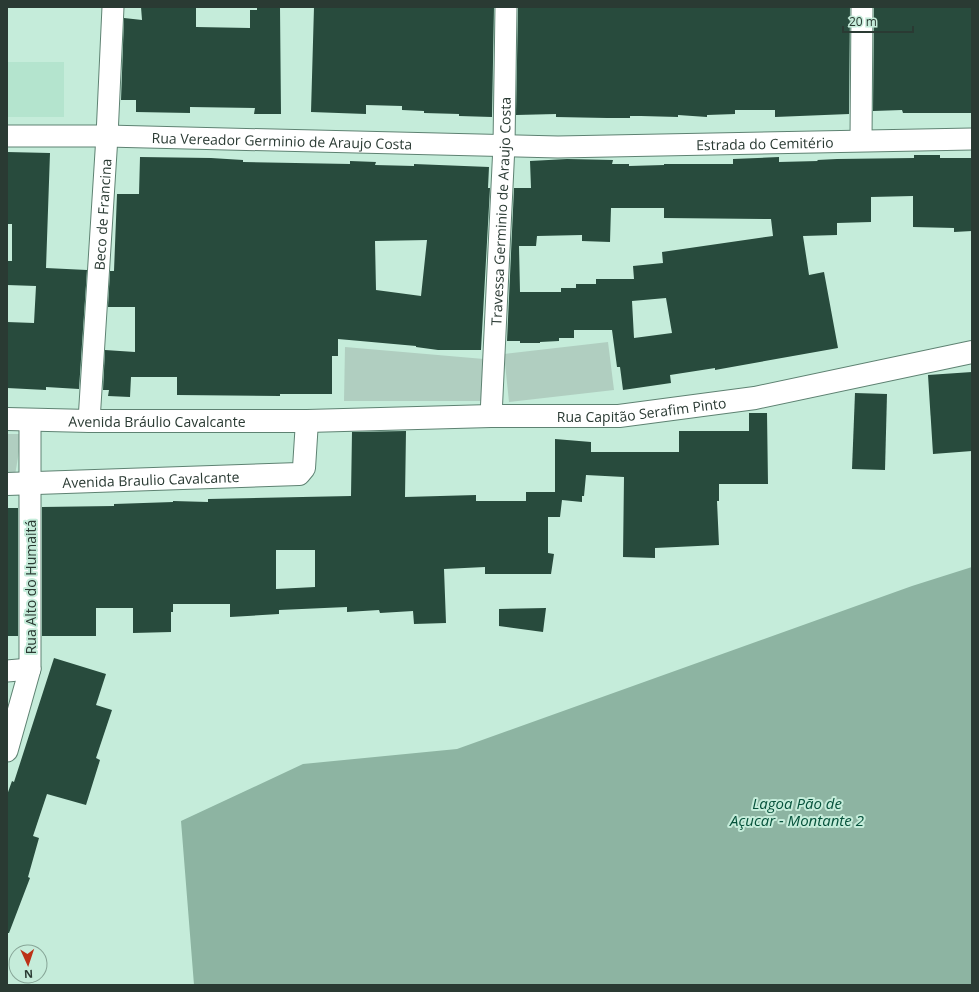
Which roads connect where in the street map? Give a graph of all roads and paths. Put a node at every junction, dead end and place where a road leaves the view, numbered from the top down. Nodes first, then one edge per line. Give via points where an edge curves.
1 (113, 7) edge
2 (506, 7) edge
3 (862, 7) edge
4 (7, 136) edge
5 (107, 136) junction
6 (972, 138) edge
7 (861, 140) junction
8 (504, 145) junction
9 (558, 146) joint
10 (972, 352) edge
11 (491, 416) junction
12 (7, 420) edge
13 (30, 420) junction
14 (89, 421) junction
15 (307, 421) junction
16 (29, 483) junction
17 (7, 484) edge
18 (30, 668) junction
19 (7, 671) edge
20 (7, 751) edge

1 - 5 street, Beco de Francina
2 - 8 street, Travessa Germinio de Araujo Costa
3 - 7 street
4 - 5 street, Rua Vereador Germinio de Araujo Costa
5 - 8 street, Rua Vereador Germinio de Araujo Costa
5 - 14 street, Beco de Francina
6 - 7 street, Estrada do Cemitério
7 - 9 street, Estrada do Cemitério
8 - 9 street, Rua Vereador Germinio de Araujo Costa
8 - 11 street, Travessa Germinio de Araujo Costa
10 - 11 street, Rua Capitão Serafim Pinto via 756,398 619,416
11 - 15 street, Rua Capitão Serafim Pinto
12 - 13 street, Avenida Bráulio Cavalcante
13 - 14 street, Avenida Bráulio Cavalcante
13 - 16 street, Rua Alto do Humaitá
14 - 15 street, Avenida Bráulio Cavalcante
15 - 16 street, Avenida Braulio Cavalcante via 304,468 299,474
16 - 17 street, Avenida Braulio Cavalcante
16 - 18 street, Rua Alto do Humaitá
18 - 19 street
18 - 20 street, Rua Alto do Humaitá

